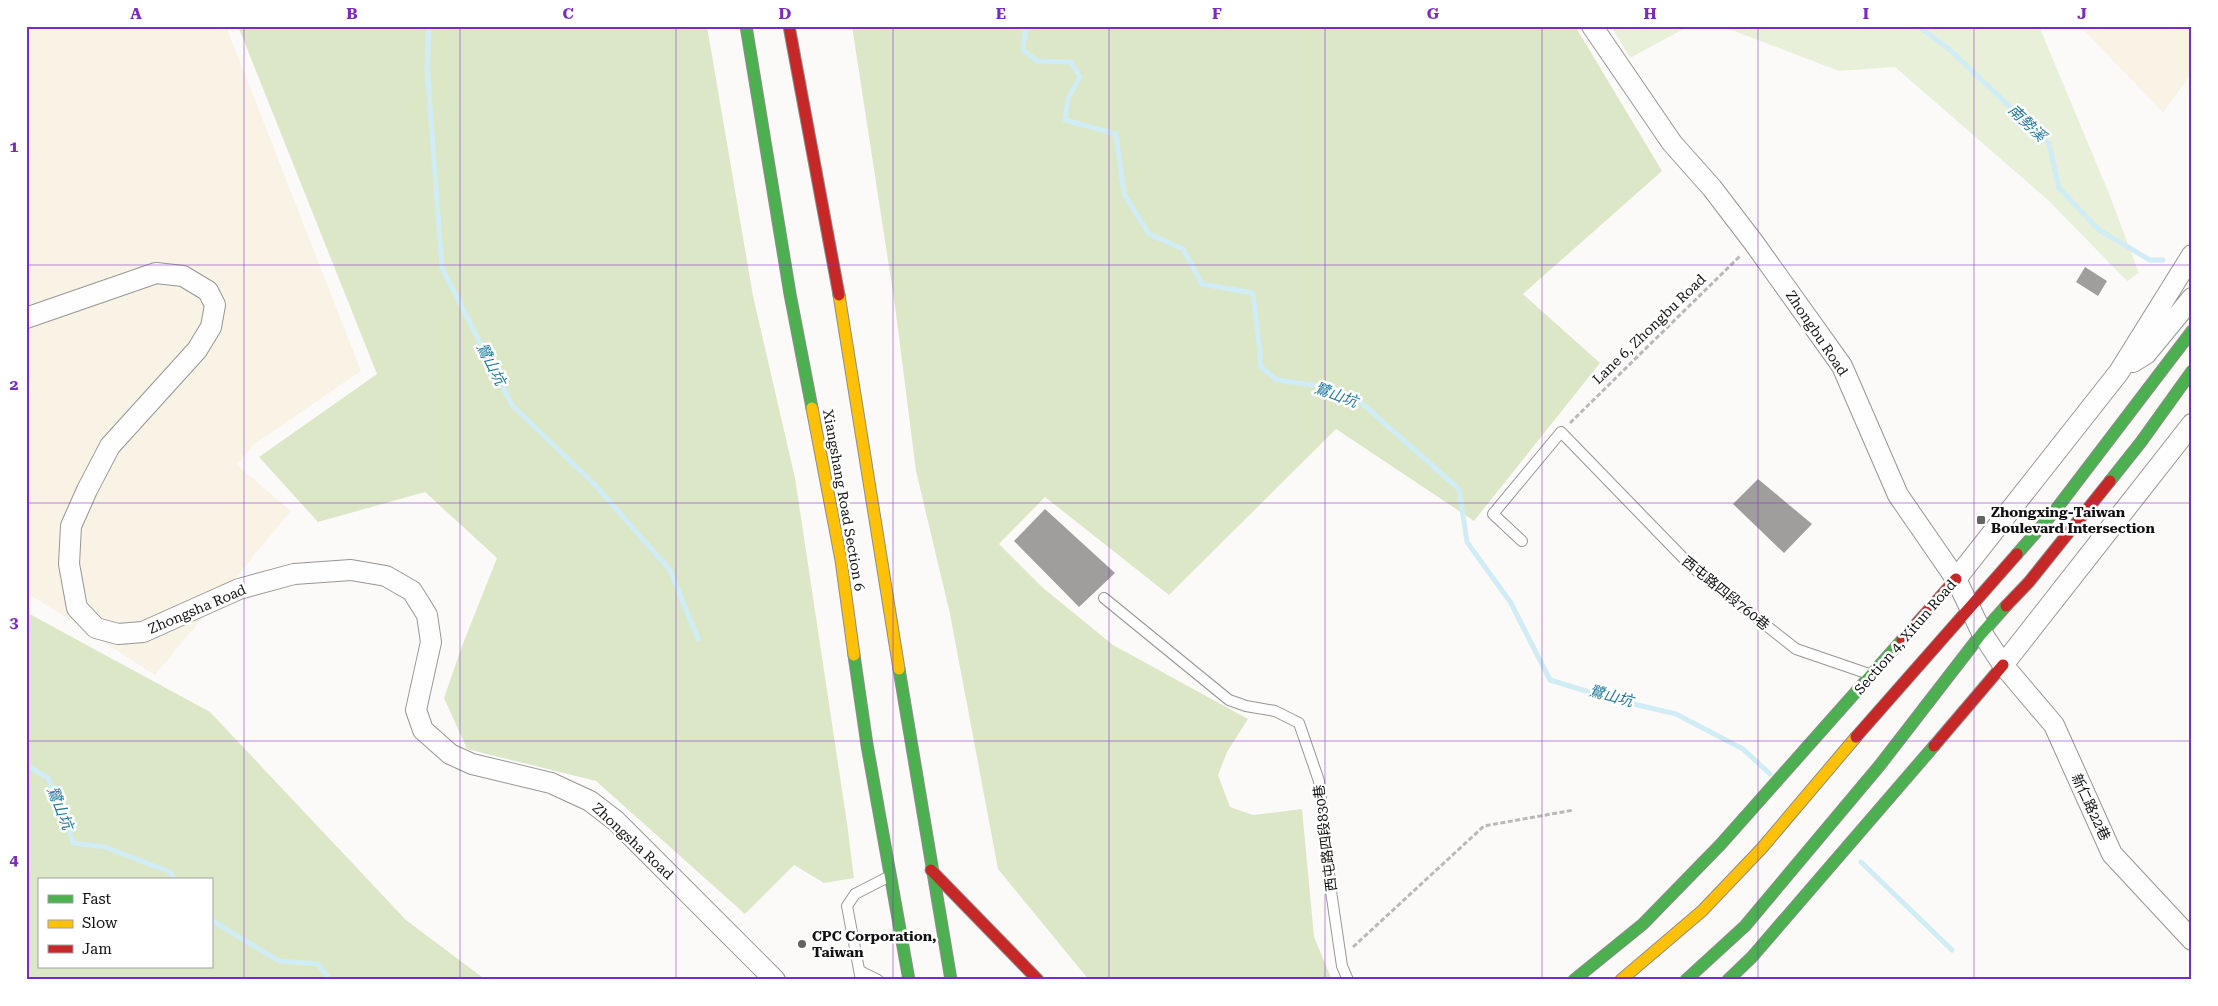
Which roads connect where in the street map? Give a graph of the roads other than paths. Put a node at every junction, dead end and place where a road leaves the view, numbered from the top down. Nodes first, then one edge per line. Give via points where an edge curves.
1 (746, 26) edge
2 (1592, 26) edge
3 (794, 31) edge
4 (2192, 255) edge
5 (2192, 298) edge
6 (2192, 313) edge
7 (26, 318) edge
8 (2192, 331) edge
9 (2192, 371) edge
10 (2119, 372) junction
11 (2136, 403) junction
12 (2192, 424) edge
13 (1522, 541) dead end
14 (1956, 579) junction
15 (1104, 598) dead end
16 (1970, 608) junction
17 (1982, 633) junction
18 (2003, 664) junction
19 (1872, 675) junction
20 (930, 870) junction
21 (890, 875) junction
22 (2192, 940) edge
23 (860, 976) edge
24 (775, 980) edge
25 (878, 980) edge
26 (909, 980) edge
27 (951, 980) edge
28 (1038, 980) edge
29 (1348, 980) edge
30 (1574, 980) edge
31 (1621, 980) edge
32 (1686, 980) edge
33 (1728, 980) edge

1 - 21 street, Xiangshang Road Section 6 via 790,294 841,560 867,744
2 - 14 street, Zhongbu Road via 1672,143 1754,243 1842,366 1898,495
3 - 20 street, Xiangshang Road Section 6
4 - 10 street, Section 4, Xitun Road
5 - 10 street via 2146,354
6 - 11 street
7 - 24 street, Zhongsha Road via 156,273 183,276 208,291 215,305 211,328 197,350 110,446 72,526 69,564 77,608 96,628 118,634 144,632 239,589 294,574 350,570 386,576 412,591 427,615 431,642 416,710 423,730 450,754 472,764 551,783 590,801 616,821
8 - 11 street, Section 4, Xitun Road
9 - 17 street via 2075,526
10 - 14 street, Section 4, Xitun Road
11 - 16 street, Section 4, Xitun Road via 2054,512
12 - 18 street
13 - 19 lane, 西屯路四段760巷 via 1493,514 1561,432 1692,567 1796,649
14 - 16 street, Zhongbu Road
14 - 19 street, Section 4, Xitun Road
15 - 29 lane, 西屯路四段830巷 via 1229,700 1275,711 1298,723 1319,781 1331,891 1341,958
16 - 17 street, Zhongbu Road
16 - 31 street, Section 4, Xitun Road via 1762,848 1702,911
17 - 18 street, Zhongbu Road
17 - 32 street via 1880,765 1745,926
18 - 22 street, 新仁路22巷 via 2054,725 2112,854
18 - 33 street via 1802,900
19 - 30 street, Section 4, Xitun Road via 1721,844 1643,924
20 - 27 street, Xiangshang Road Section 6
20 - 28 street
21 - 23 lane via 855,894 847,906
21 - 26 street, Xiangshang Road Section 6
23 - 25 lane

